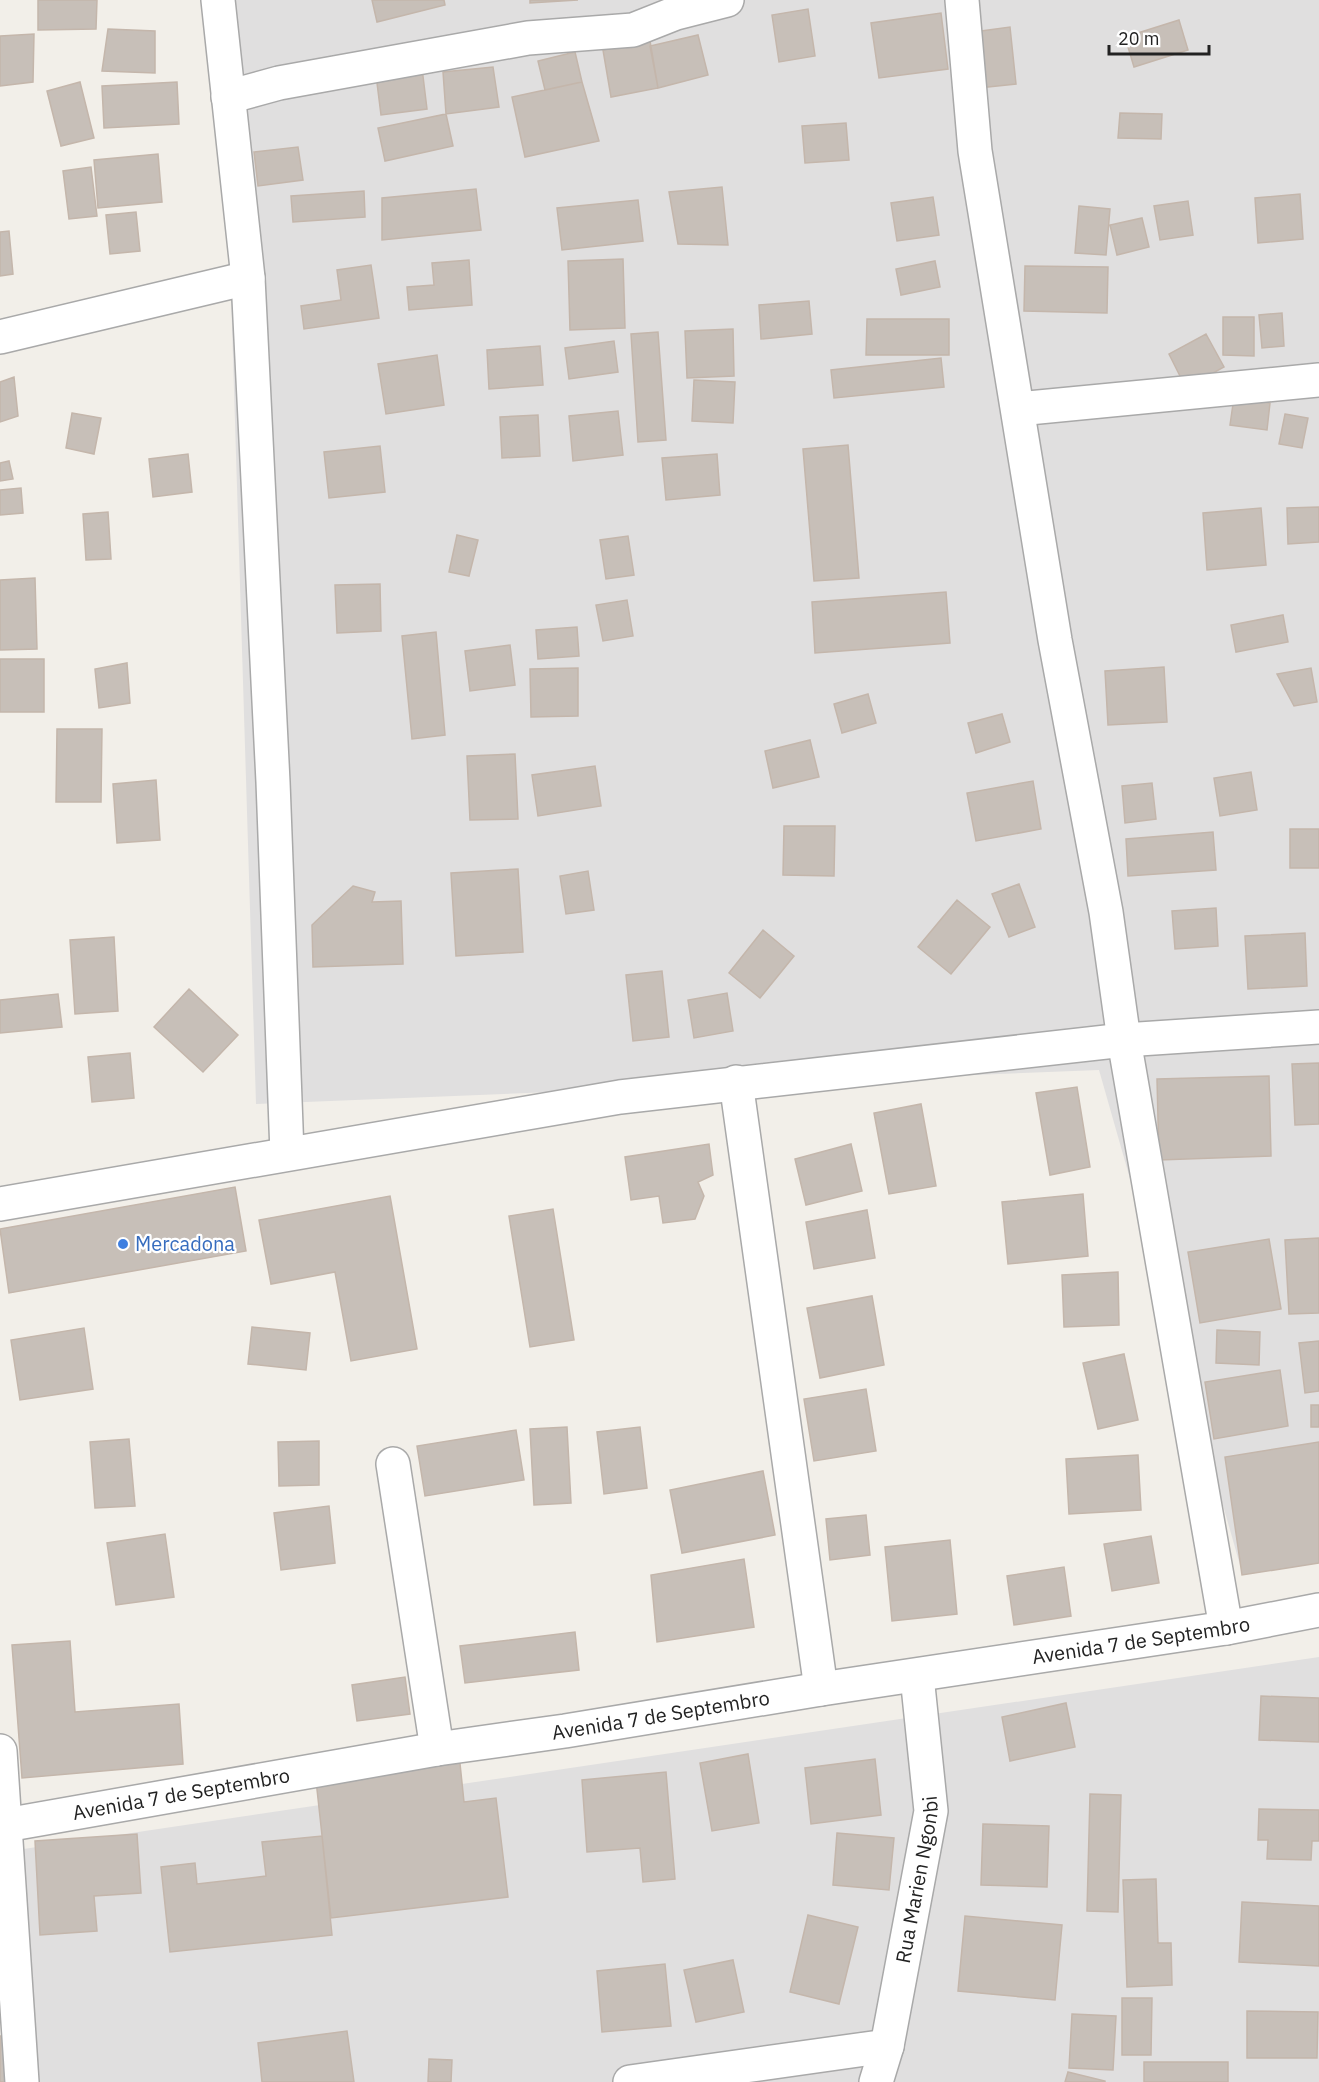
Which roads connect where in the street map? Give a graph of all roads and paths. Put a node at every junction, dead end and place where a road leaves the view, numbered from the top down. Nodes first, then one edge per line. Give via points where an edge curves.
1 (218, 0) edge
2 (727, 0) edge
3 (962, 0) edge
4 (228, 98) junction
5 (248, 278) junction
6 (0, 337) edge
7 (1319, 380) edge
8 (1018, 409) junction
9 (1319, 1027) edge
10 (1124, 1040) junction
11 (736, 1082) junction
12 (287, 1153) junction
13 (0, 1204) edge
14 (393, 1464) dead end
15 (1319, 1610) edge
16 (1226, 1628) junction
17 (917, 1676) junction
18 (821, 1689) junction
19 (437, 1749) junction
20 (0, 1751) edge
21 (3, 1825) edge
22 (887, 2046) junction
23 (22, 2082) edge
24 (630, 2082) edge
25 (876, 2082) edge

1 - 4 street
2 - 4 street via 676,13 633,30 528,38 279,82
3 - 8 street via 975,151
4 - 5 street
5 - 6 street
5 - 12 street
7 - 8 street
8 - 10 street via 1055,640 1106,912
9 - 10 street
10 - 11 street
10 - 16 street
11 - 12 street via 620,1097
11 - 18 street
12 - 13 street
14 - 19 street
15 - 16 street, Avenida 7 de Septembro
16 - 17 street, Avenida 7 de Septembro
17 - 18 street, Avenida 7 de Septembro
17 - 22 street, Rua Marien Ngonbi via 931,1811
18 - 19 street, Avenida 7 de Septembro
19 - 21 street, Avenida 7 de Septembro
20 - 21 street
21 - 23 street
22 - 24 street
22 - 25 street, Rua Marien Ngonbi

